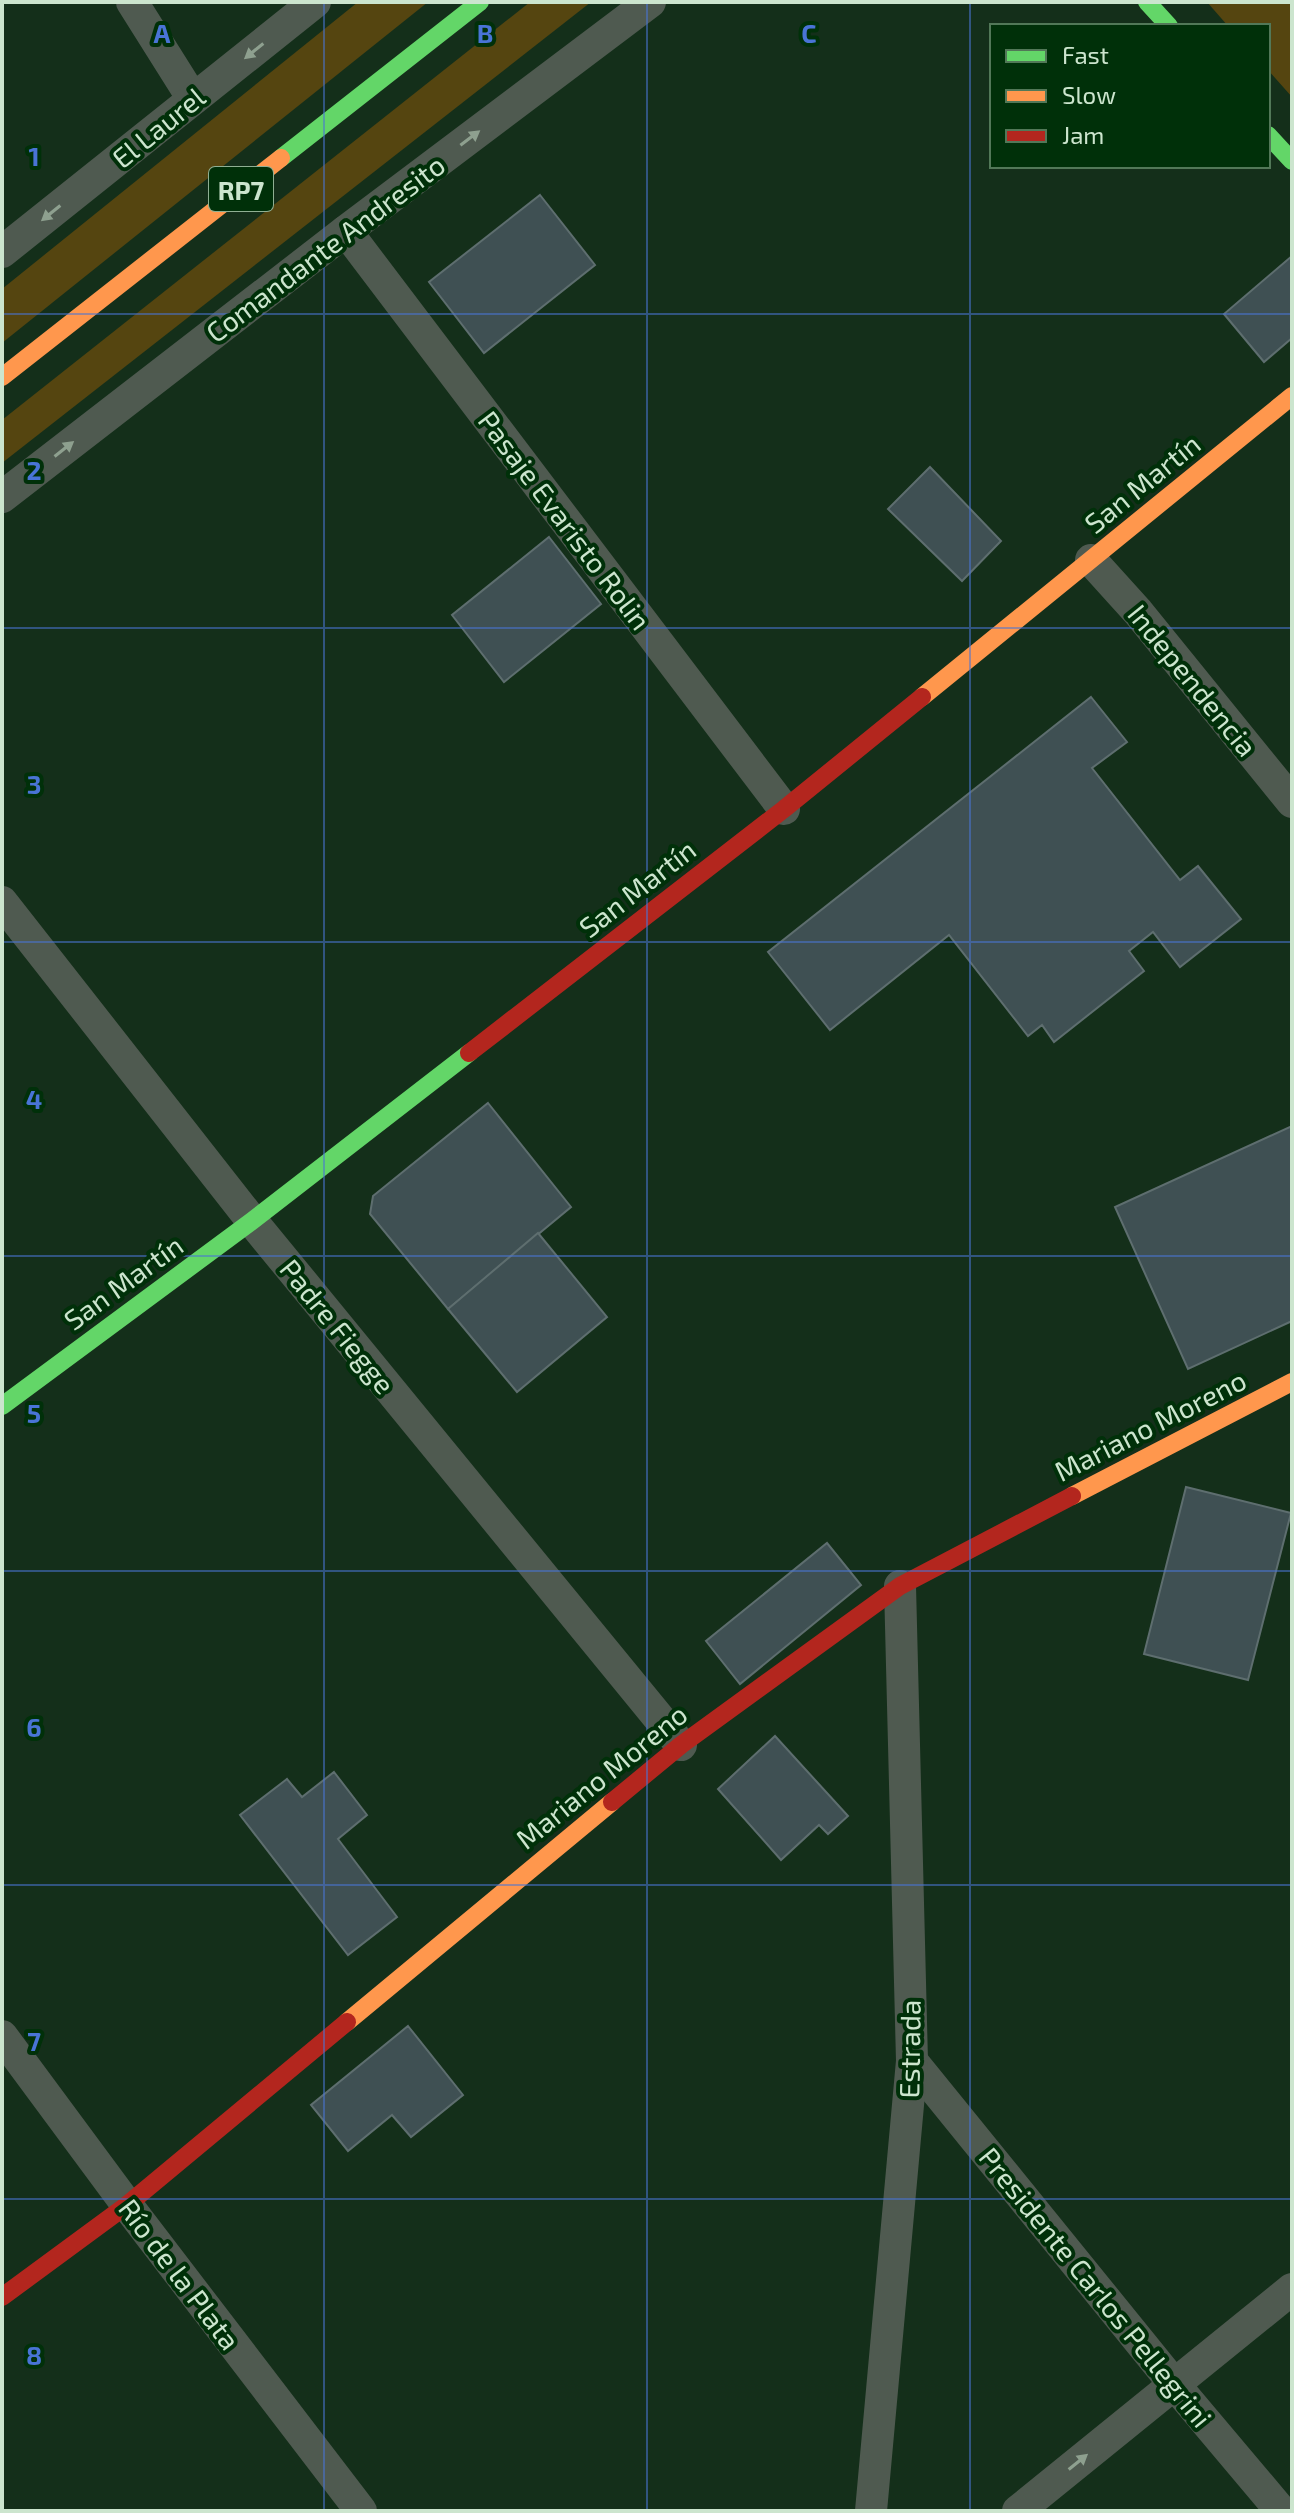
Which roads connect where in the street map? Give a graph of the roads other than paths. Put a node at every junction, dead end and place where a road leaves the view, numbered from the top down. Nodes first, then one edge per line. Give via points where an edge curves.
1 (132, 2) edge
2 (315, 2) edge
3 (480, 2) edge
4 (650, 2) edge
5 (1147, 2) edge
6 (1167, 24) edge
7 (193, 99) junction
8 (1270, 137) edge
9 (1292, 161) edge
10 (346, 231) junction
11 (2, 252) edge
12 (2, 377) edge
13 (1292, 396) edge
14 (2, 497) edge
15 (1091, 560) junction
16 (1292, 802) edge
17 (784, 809) junction
18 (2, 902) edge
19 (252, 1221) junction
20 (1292, 1382) edge
21 (2, 1406) edge
22 (900, 1586) junction
23 (681, 1745) junction
24 (2, 2036) edge
25 (912, 2061) junction
26 (127, 2205) junction
27 (1292, 2289) edge
28 (2, 2297) edge
29 (1174, 2384) junction
30 (361, 2511) edge
31 (871, 2511) edge
32 (1018, 2511) edge
33 (1281, 2511) edge

1 - 7 street
2 -> 7 street, El Laurel
3 - 12 street, RP7
10 -> 4 street, Comandante Andresito
5 - 6 street
7 -> 11 street, El Laurel
8 - 9 street
14 -> 10 street, Comandante Andresito
10 - 17 street, Pasaje Evaristo Rolin
13 - 15 street, San Martín
15 - 16 street, Independencia
15 - 17 street, San Martín
17 - 19 street, San Martín
18 - 19 street, Padre Fiegge
19 - 21 street, San Martín
19 - 23 street, Padre Fiegge
20 - 22 street, Mariano Moreno
22 - 23 street, Mariano Moreno
22 - 25 street, Estrada
23 - 26 street, Mariano Moreno
24 - 26 street, Río de la Plata
25 - 29 street, Presidente Carlos Pellegrini
25 - 31 street, Estrada
26 - 28 street, Mariano Moreno
26 - 30 street, Río de la Plata
27 - 29 street
32 -> 29 street
29 - 33 street, Presidente Carlos Pellegrini

